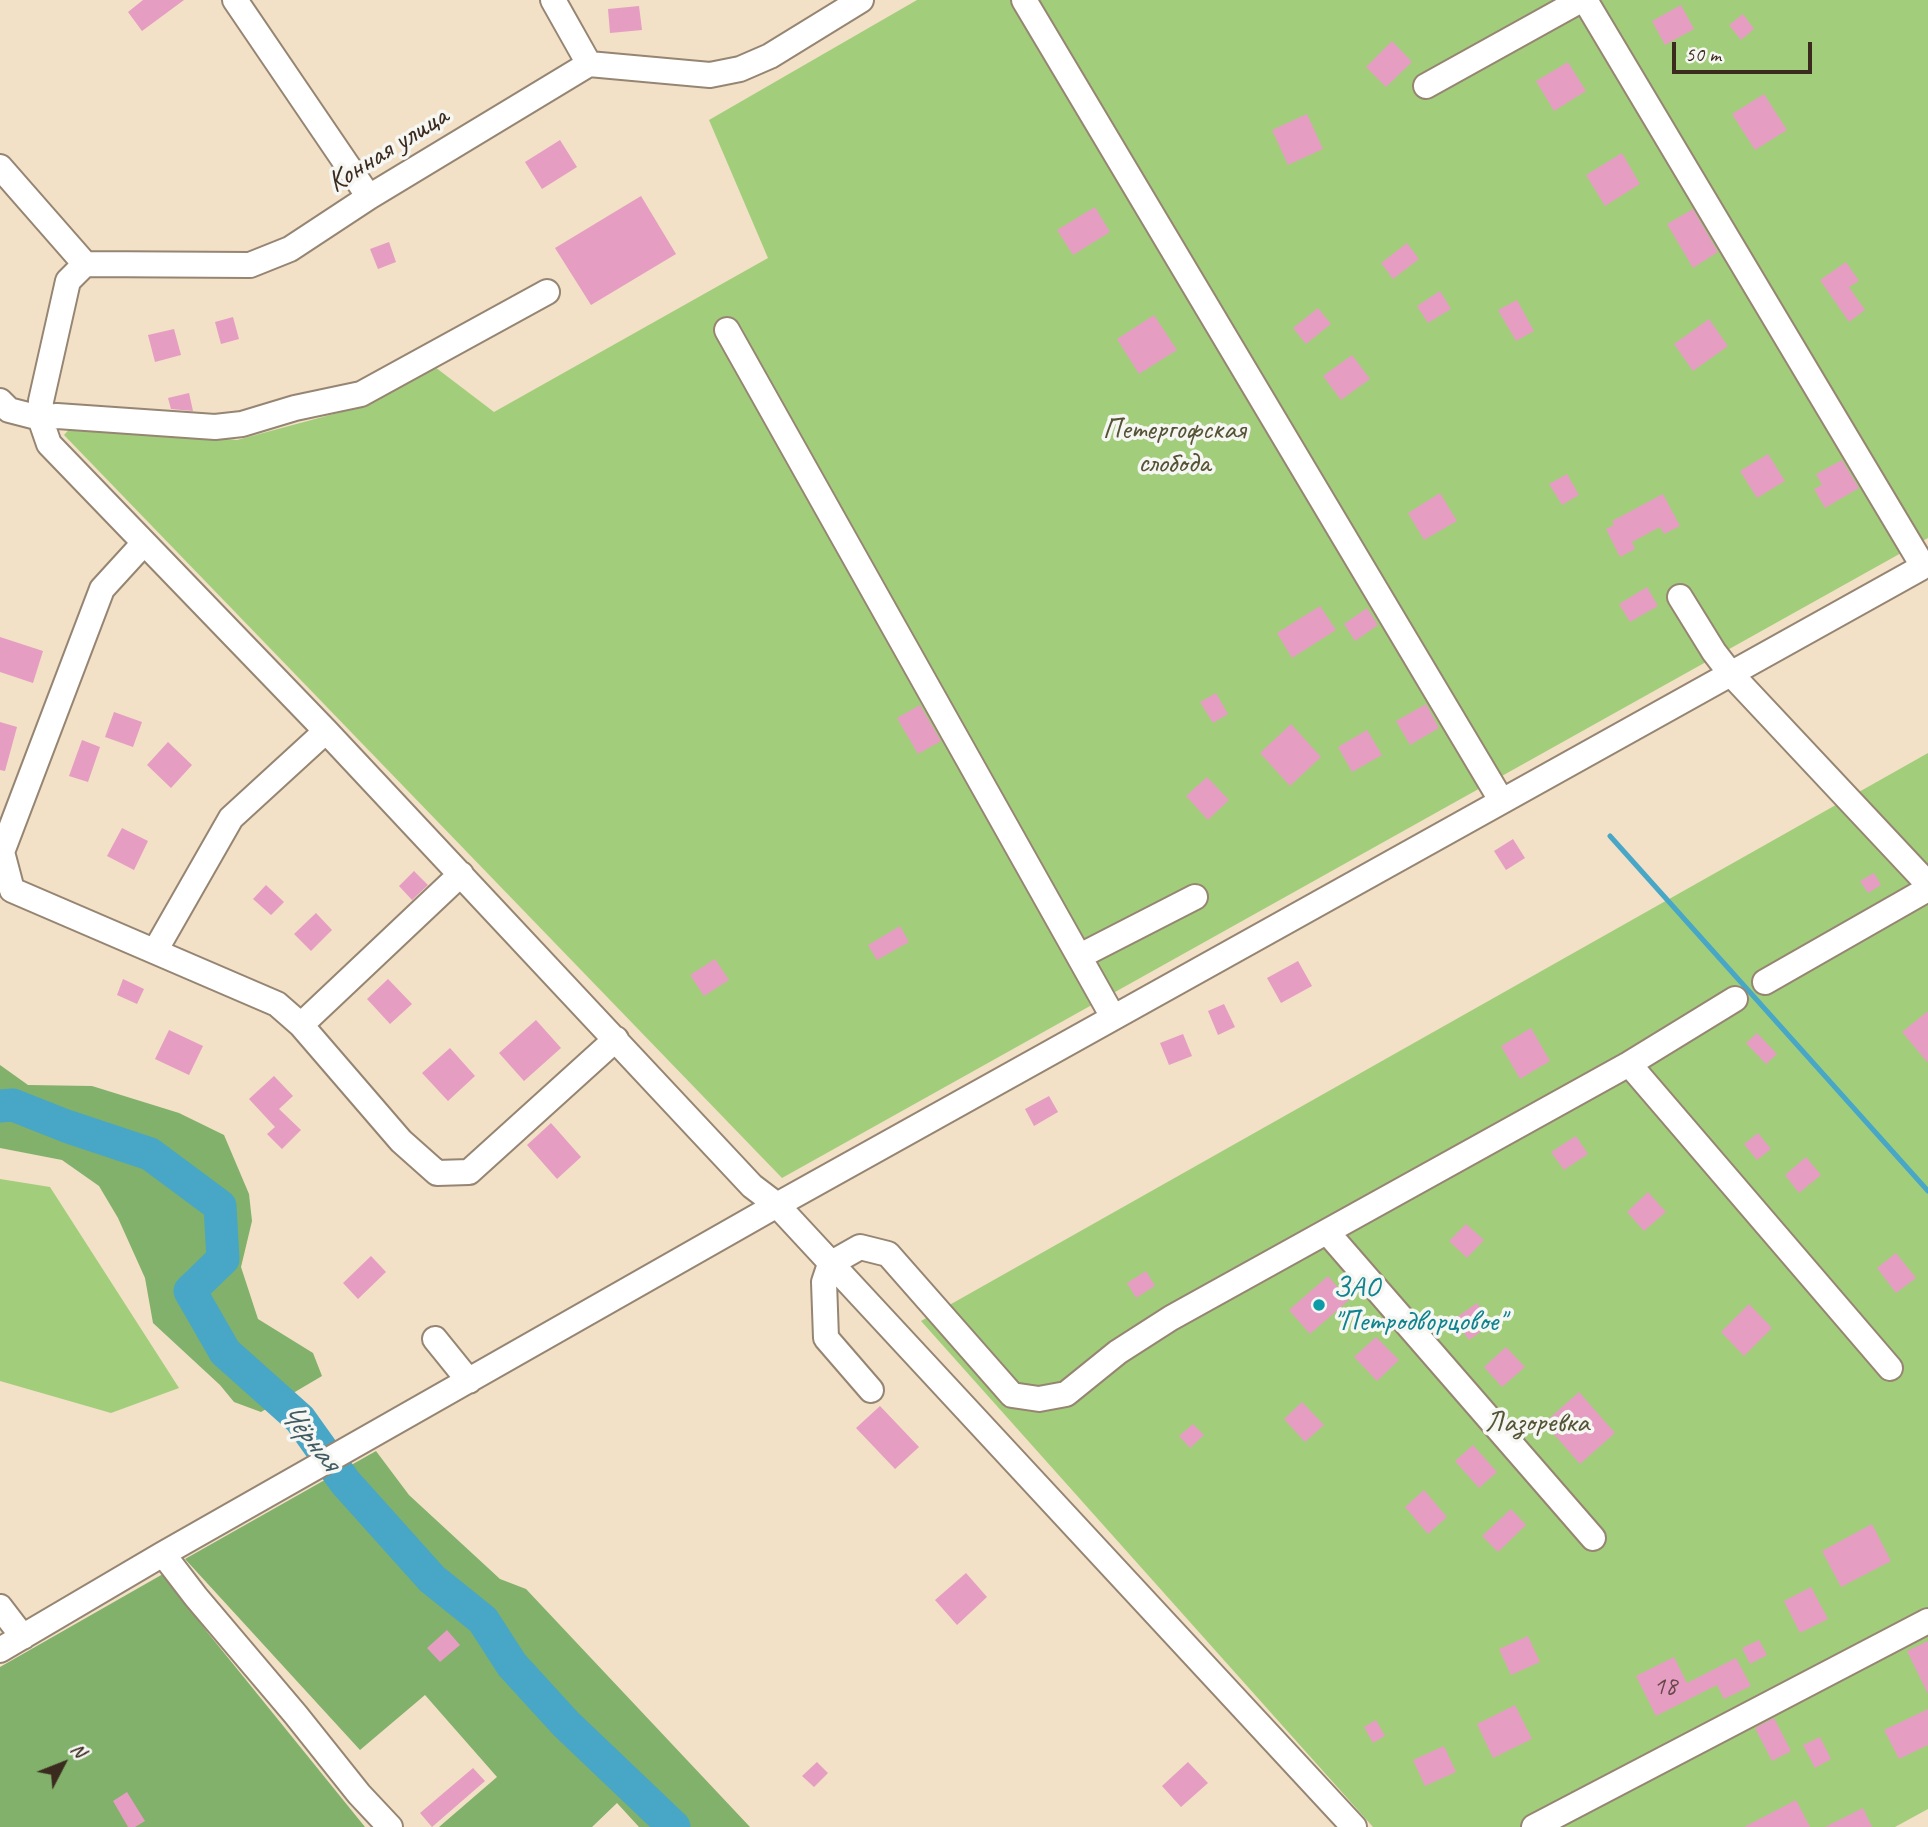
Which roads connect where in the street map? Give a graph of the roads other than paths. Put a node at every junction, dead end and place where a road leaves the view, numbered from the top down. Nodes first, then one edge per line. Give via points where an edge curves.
1 (235, 0) edge
2 (553, 0) edge
3 (861, 0) edge
4 (1024, 0) edge
5 (1583, 0) edge
6 (589, 64) junction
7 (1426, 86) dead end
8 (0, 167) edge
9 (369, 197) junction
10 (85, 264) junction
11 (547, 292) dead end
12 (727, 330) dead end
13 (0, 401) edge
14 (40, 418) junction
15 (144, 543) junction
16 (1926, 565) edge
17 (1680, 597) dead end
18 (1731, 674) junction
19 (326, 731) junction
20 (1501, 800) junction
21 (461, 874) junction
22 (1928, 884) edge
23 (1928, 890) edge
24 (1195, 897) dead end
25 (155, 951) junction
26 (1080, 956) junction
27 (1765, 982) dead end
28 (1735, 999) dead end
29 (1113, 1017) junction
30 (301, 1025) junction
31 (616, 1039) junction
32 (1629, 1064) junction
33 (777, 1205) junction
34 (1327, 1233) junction
35 (830, 1264) junction
36 (435, 1339) dead end
37 (1890, 1368) dead end
38 (470, 1381) junction
39 (871, 1390) dead end
40 (1593, 1538) dead end
41 (163, 1554) junction
42 (0, 1607) edge
43 (1928, 1621) edge
44 (23, 1637) junction
45 (0, 1650) edge
46 (390, 1827) edge
47 (1354, 1827) edge
48 (1534, 1827) edge

1 - 9 street
2 - 6 street
3 - 6 street via 770,56 740,69 710,75
4 - 20 street
5 - 7 street
5 - 16 street
6 - 9 street, Конная улица
8 - 10 street
9 - 10 street, Конная улица via 290,249 250,265
10 - 14 street via 68,281
11 - 14 street via 361,394 242,424 215,427
12 - 26 street
13 - 14 street via 9,410
14 - 15 street via 49,444
15 - 19 street
15 - 25 street via 102,589 2,852 12,890
16 - 18 street
17 - 18 street
18 - 20 street
18 - 22 street
19 - 21 street
19 - 25 street via 231,818
20 - 29 street
21 - 30 street
21 - 31 street
23 - 27 street
24 - 26 street
25 - 30 street via 277,1004
26 - 29 street
28 - 32 street
29 - 33 street
30 - 31 street via 401,1140 437,1173 469,1171
31 - 33 street via 752,1186
32 - 34 street
32 - 37 street
33 - 35 street
33 - 38 street
34 - 35 street via 1171,1318 1118,1352 1066,1394 1039,1399 1012,1395 888,1254 860,1247
34 - 40 street
35 - 39 street via 824,1282 826,1338
35 - 47 street
36 - 38 street
38 - 41 street
41 - 44 street
41 - 46 street
42 - 44 street
43 - 48 street
44 - 45 street

